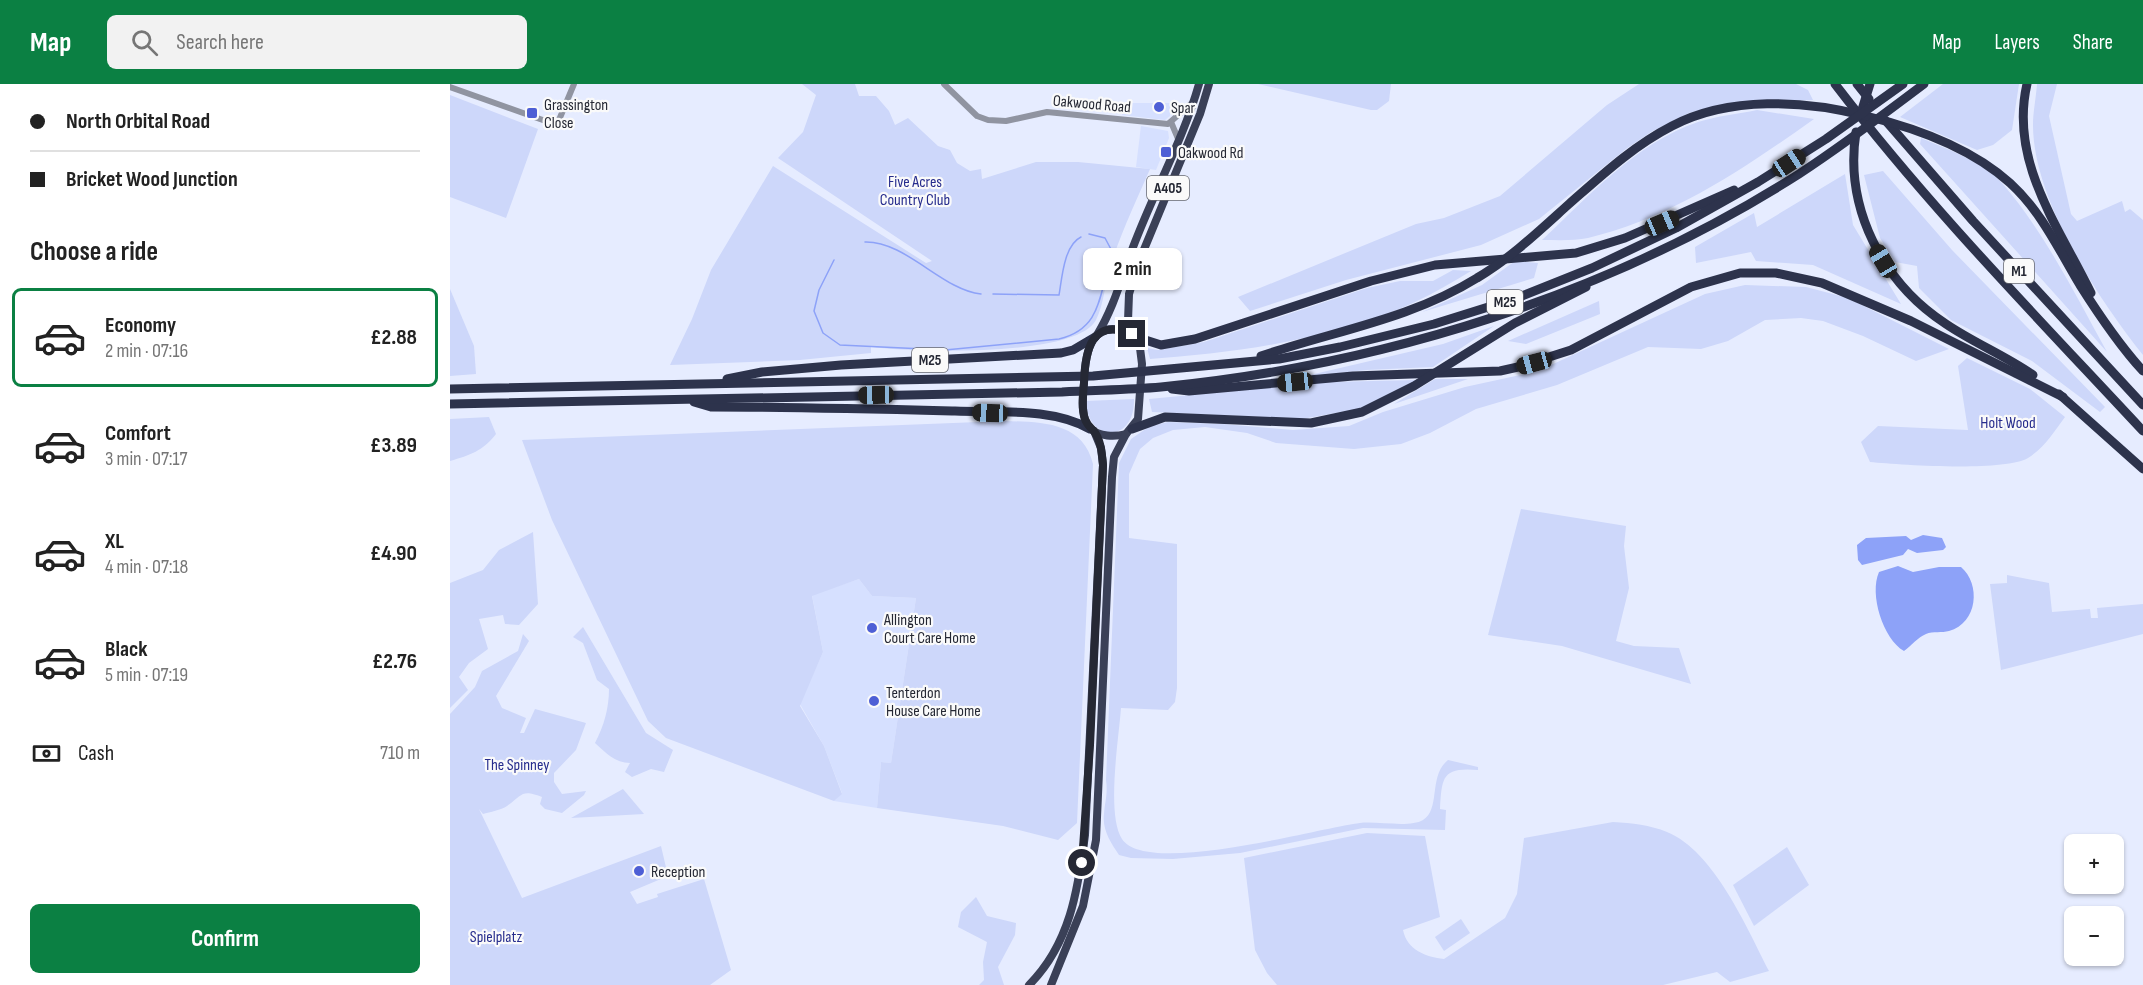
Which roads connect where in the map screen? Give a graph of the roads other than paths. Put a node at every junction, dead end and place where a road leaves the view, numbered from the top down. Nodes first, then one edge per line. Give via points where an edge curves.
1 (574, 84) edge
2 (944, 84) edge
3 (1199, 84) edge
4 (1209, 84) edge
5 (1857, 84) edge
6 (1903, 84) edge
7 (1924, 84) edge
8 (2026, 84) edge
9 (1870, 85) edge
10 (450, 87) edge
11 (1838, 87) edge
12 (1194, 100) junction
13 (1171, 123) junction
14 (1179, 141) junction
15 (1758, 182) junction
16 (1603, 276) junction
17 (2108, 327) junction
18 (1096, 336) junction
19 (1134, 336) junction
20 (1250, 360) junction
21 (2143, 371) edge
22 (710, 383) junction
23 (1161, 387) junction
24 (450, 389) edge
25 (2063, 397) junction
26 (686, 399) junction
27 (450, 404) edge
28 (2143, 405) edge
29 (1092, 430) junction
30 (2143, 430) edge
31 (1129, 431) junction
32 (2143, 469) edge
33 (1030, 985) edge
34 (1040, 985) edge
35 (1052, 985) edge

1 - 10 street via 554,124
2 - 13 street, Oakwood Road via 977,116 988,120 1006,121 1047,112
3 - 12 highway, A405
4 - 19 highway, A405 via 1138,264 1127,304
5 - 28 highway, M1 via 1973,221
6 - 15 highway, M25
7 - 16 highway, M25 via 1797,175 1668,247
8 - 17 highway via 2023,117 2031,171
9 - 25 highway via 1854,147 1855,180 1862,212 1890,273 1947,325 2020,366
11 - 30 highway, M1 via 1978,253
12 - 13 street
12 - 14 highway, A405
13 - 14 street
14 - 18 highway, A405 via 1136,238 1115,302
15 - 19 highway, M25 via 1625,238 1576,253 1435,265 1371,281 1195,339 1161,345
15 - 20 highway, M25 via 1655,238 1517,298 1340,347 1279,359
16 - 23 highway, M25 via 1430,337 1285,369
16 - 31 highway, M25 via 1362,412 1311,423 1165,417
17 - 20 highway via 2054,239 2022,196 2010,182 1973,157 1926,135 1867,116 1820,108 1737,106 1672,126 1619,161 1514,252 1463,286 1350,331
17 - 21 highway
18 - 19 highway via 1114,330
18 - 22 highway, M25 via 1061,353 785,370
18 - 29 highway via 1087,349 1084,368 1085,419
19 - 31 highway via 1142,364 1138,419
20 - 22 highway, M25 via 1093,376
22 - 24 highway, M25
23 - 25 highway via 1189,391 1518,367 1571,350 1715,278 1776,273 1822,283 1911,321
23 - 26 highway, M25
25 - 32 highway
26 - 27 highway, M25
26 - 29 highway, M25 via 711,406 1035,414 1073,420
29 - 31 highway via 1111,436
29 - 33 highway via 1101,448 1103,465 1084,844 1076,895 1064,933 1050,962
31 - 35 highway via 1113,464 1096,840 1083,906
33 - 34 highway

